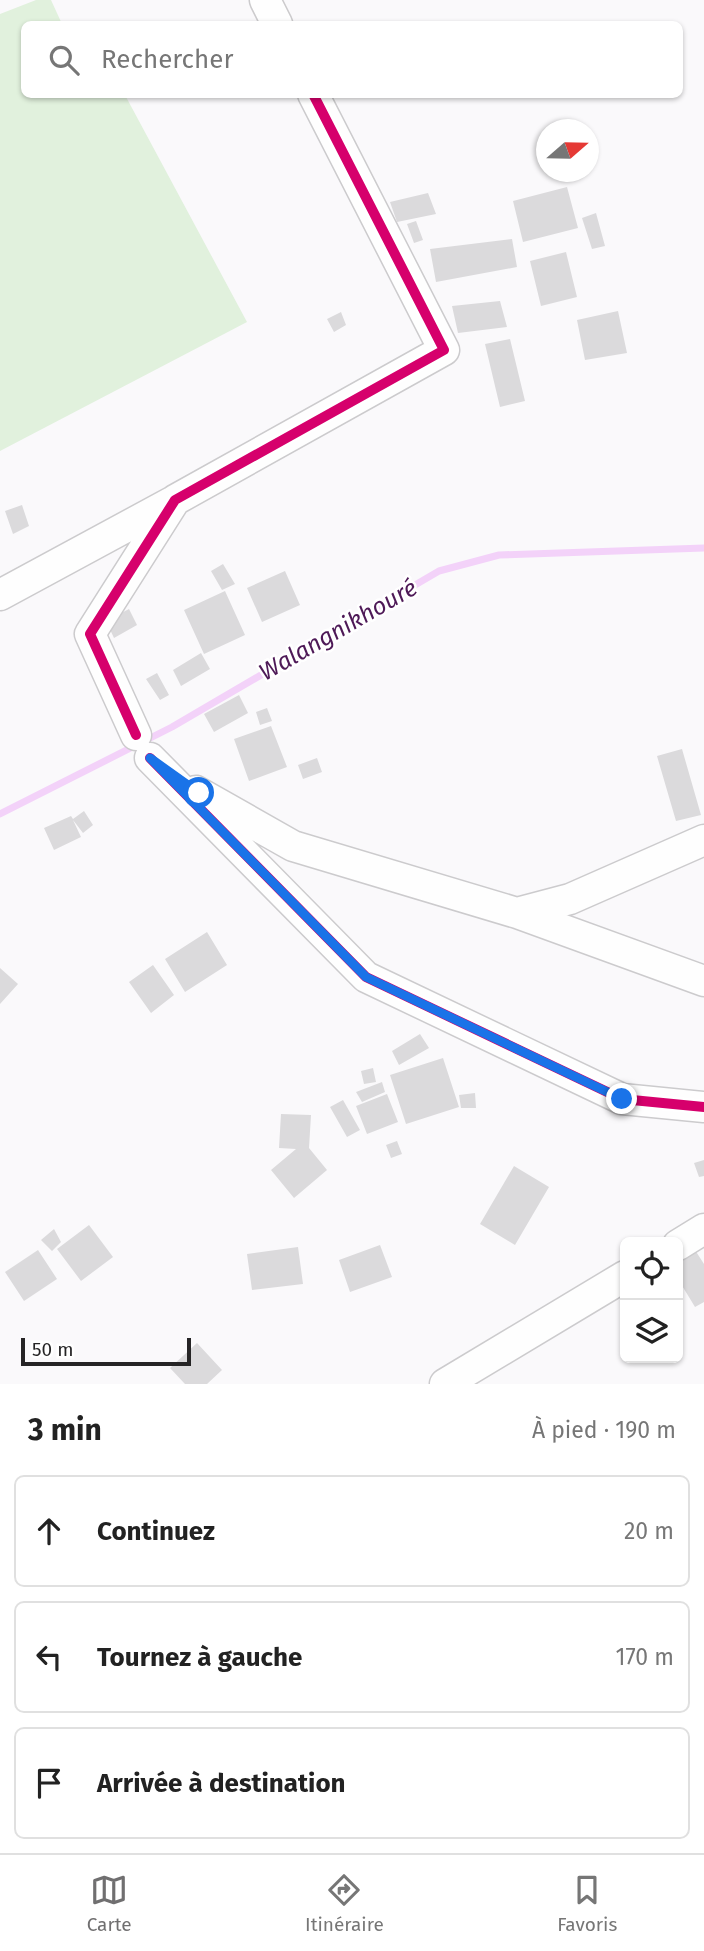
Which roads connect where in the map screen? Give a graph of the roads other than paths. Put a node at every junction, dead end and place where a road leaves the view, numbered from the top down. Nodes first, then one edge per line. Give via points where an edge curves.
1 (264, 0) edge
2 (275, 21) edge
3 (315, 98) edge
4 (175, 500) junction
5 (0, 595) edge
6 (136, 734) dead end
7 (704, 840) edge
8 (517, 913) junction
9 (704, 981) edge
10 (704, 1107) edge
11 (704, 1229) edge
12 (683, 1242) edge
13 (620, 1279) edge
14 (445, 1384) edge

1 - 2 street
3 - 4 street via 444,350
4 - 5 street
4 - 6 street via 90,634
7 - 8 street via 570,899
8 - 9 street
8 - 10 street via 293,846 199,793 150,758 366,977 622,1099
11 - 12 street
13 - 14 street

